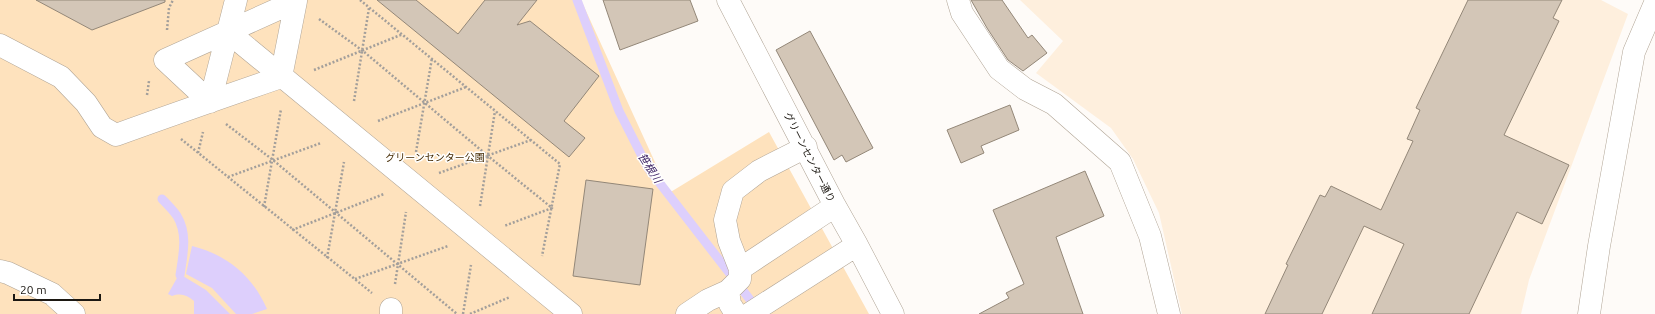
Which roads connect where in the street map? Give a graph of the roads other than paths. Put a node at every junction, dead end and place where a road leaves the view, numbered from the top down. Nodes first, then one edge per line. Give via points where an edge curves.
1 (236, 0) edge
2 (728, 0) edge
3 (958, 0) edge
4 (295, 1) edge
5 (1655, 3) edge
6 (228, 32) junction
7 (0, 45) edge
8 (281, 77) junction
9 (210, 102) junction
10 (806, 148) junction
11 (835, 206) junction
12 (858, 245) junction
13 (740, 269) junction
14 (0, 272) edge
15 (728, 291) junction
16 (885, 311) edge
17 (74, 314) edge
18 (571, 314) edge
19 (687, 314) edge
20 (736, 314) edge
21 (749, 314) edge
22 (1169, 314) edge
23 (1589, 314) edge

1 - 6 street
2 - 10 street, グリーンセンター通り
3 - 22 street via 962,13 1000,69 1025,89 1054,104 1120,162 1150,236
4 - 6 street
4 - 8 street
5 - 23 street via 1634,52
6 - 8 street
6 - 9 street
6 - 9 street via 165,60
7 - 9 street via 61,77 86,103 102,128 116,135
8 - 9 street
8 - 18 street
10 - 11 street, グリーンセンター通り
10 - 13 street via 759,171 733,191 725,220 729,241
11 - 12 street, グリーンセンター通り
11 - 13 street
12 - 16 street, グリーンセンター通り
12 - 21 street
13 - 15 street via 740,279
14 - 17 street via 8,273 52,294
15 - 19 street
15 - 20 street via 730,304

